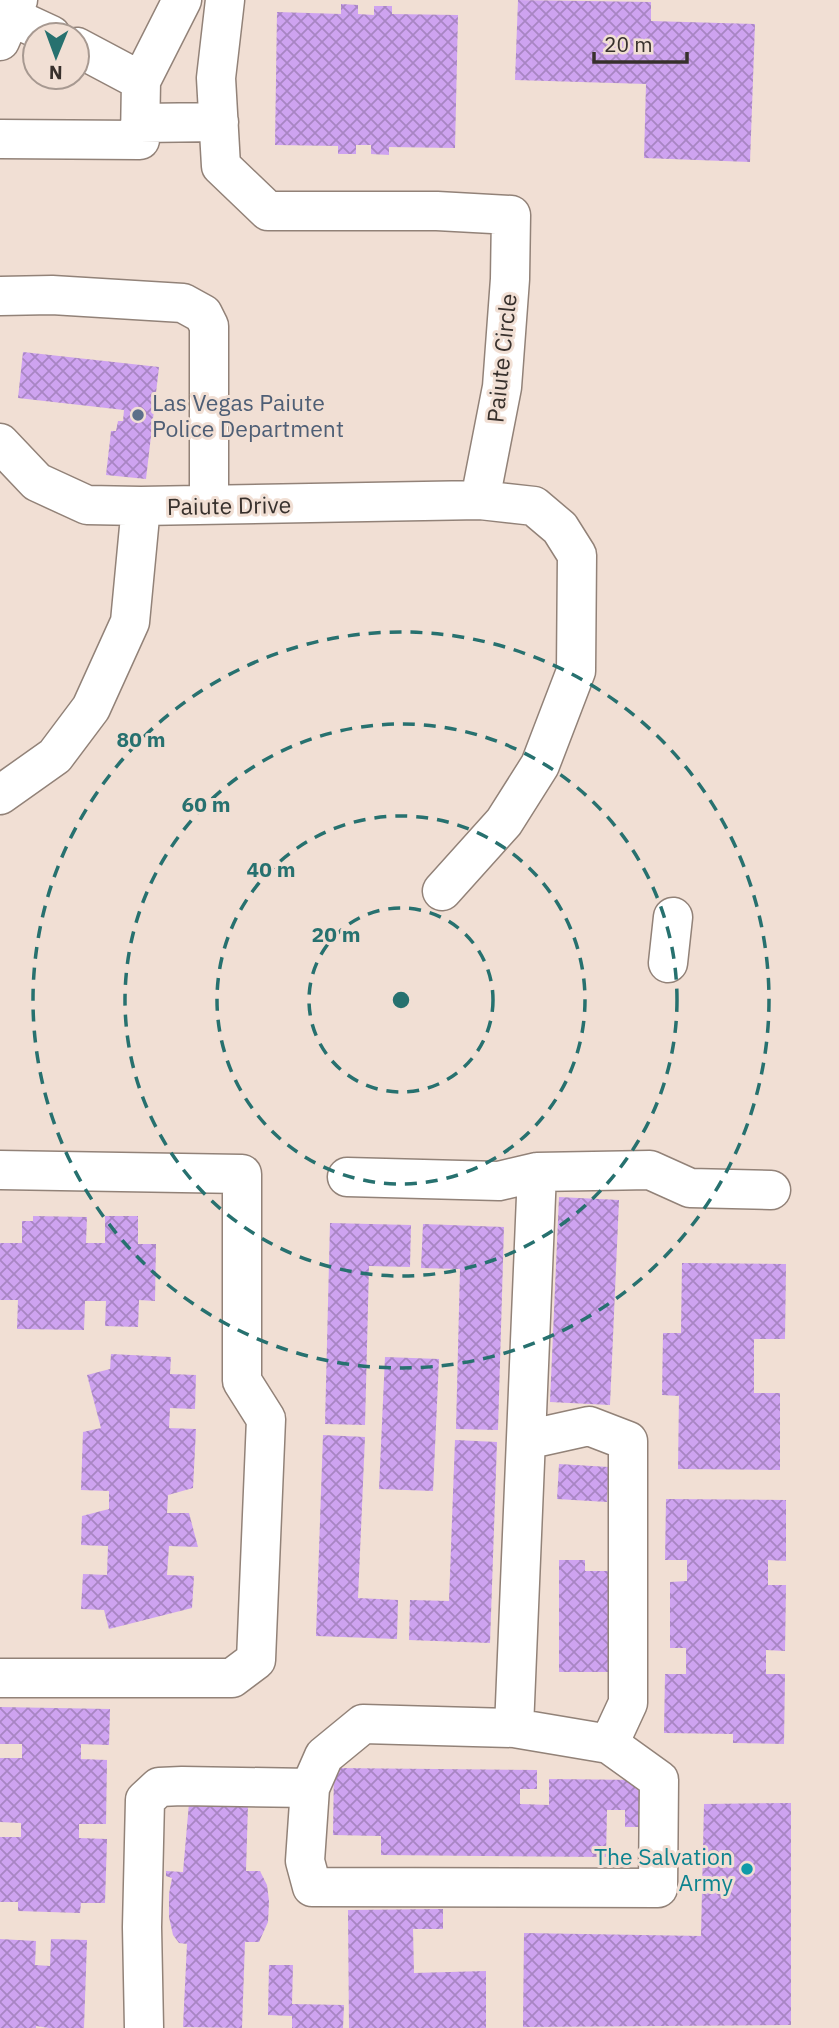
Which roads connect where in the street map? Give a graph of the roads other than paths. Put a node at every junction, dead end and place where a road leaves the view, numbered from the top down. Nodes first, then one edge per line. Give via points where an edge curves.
1 (183, 0) edge
2 (225, 0) edge
3 (91, 54) edge
4 (141, 81) junction
5 (219, 122) junction
6 (140, 123) junction
7 (0, 139) edge
8 (0, 296) edge
9 (0, 443) edge
10 (480, 499) junction
11 (209, 505) junction
12 (141, 506) junction
13 (0, 796) edge
14 (442, 891) dead end
15 (673, 917) dead end
16 (668, 963) dead end
17 (0, 1170) edge
18 (537, 1171) junction
19 (347, 1177) dead end
20 (771, 1190) dead end
21 (526, 1440) junction
22 (0, 1678) edge
23 (514, 1728) junction
24 (609, 1744) junction
25 (310, 1788) junction
26 (144, 2028) edge

1 - 4 street
2 - 5 street via 216,78
3 - 4 street
4 - 6 street
5 - 6 street
5 - 10 street, Paiute Circle via 221,166 268,211 511,215 502,387
6 - 7 street via 140,140
8 - 11 street via 183,303 203,314 209,326
9 - 12 street, Paiute Drive via 37,482 87,505
10 - 11 street, Paiute Drive
10 - 14 street, Paiute Drive via 534,506 560,528 577,555 576,671 540,765 504,822
11 - 12 street, Paiute Drive
12 - 13 street via 130,622 92,708 55,756
15 - 16 street
17 - 22 street via 242,1174 242,1381 266,1419 256,1660 232,1678
18 - 19 street via 499,1181
18 - 20 street via 650,1170 690,1188
18 - 21 street
21 - 23 street
21 - 24 street via 589,1426 628,1441 628,1703
23 - 24 street
23 - 25 street via 363,1724 324,1756
24 - 25 street via 659,1780 658,1888 312,1887 305,1861
25 - 26 street via 159,1787 145,1800

